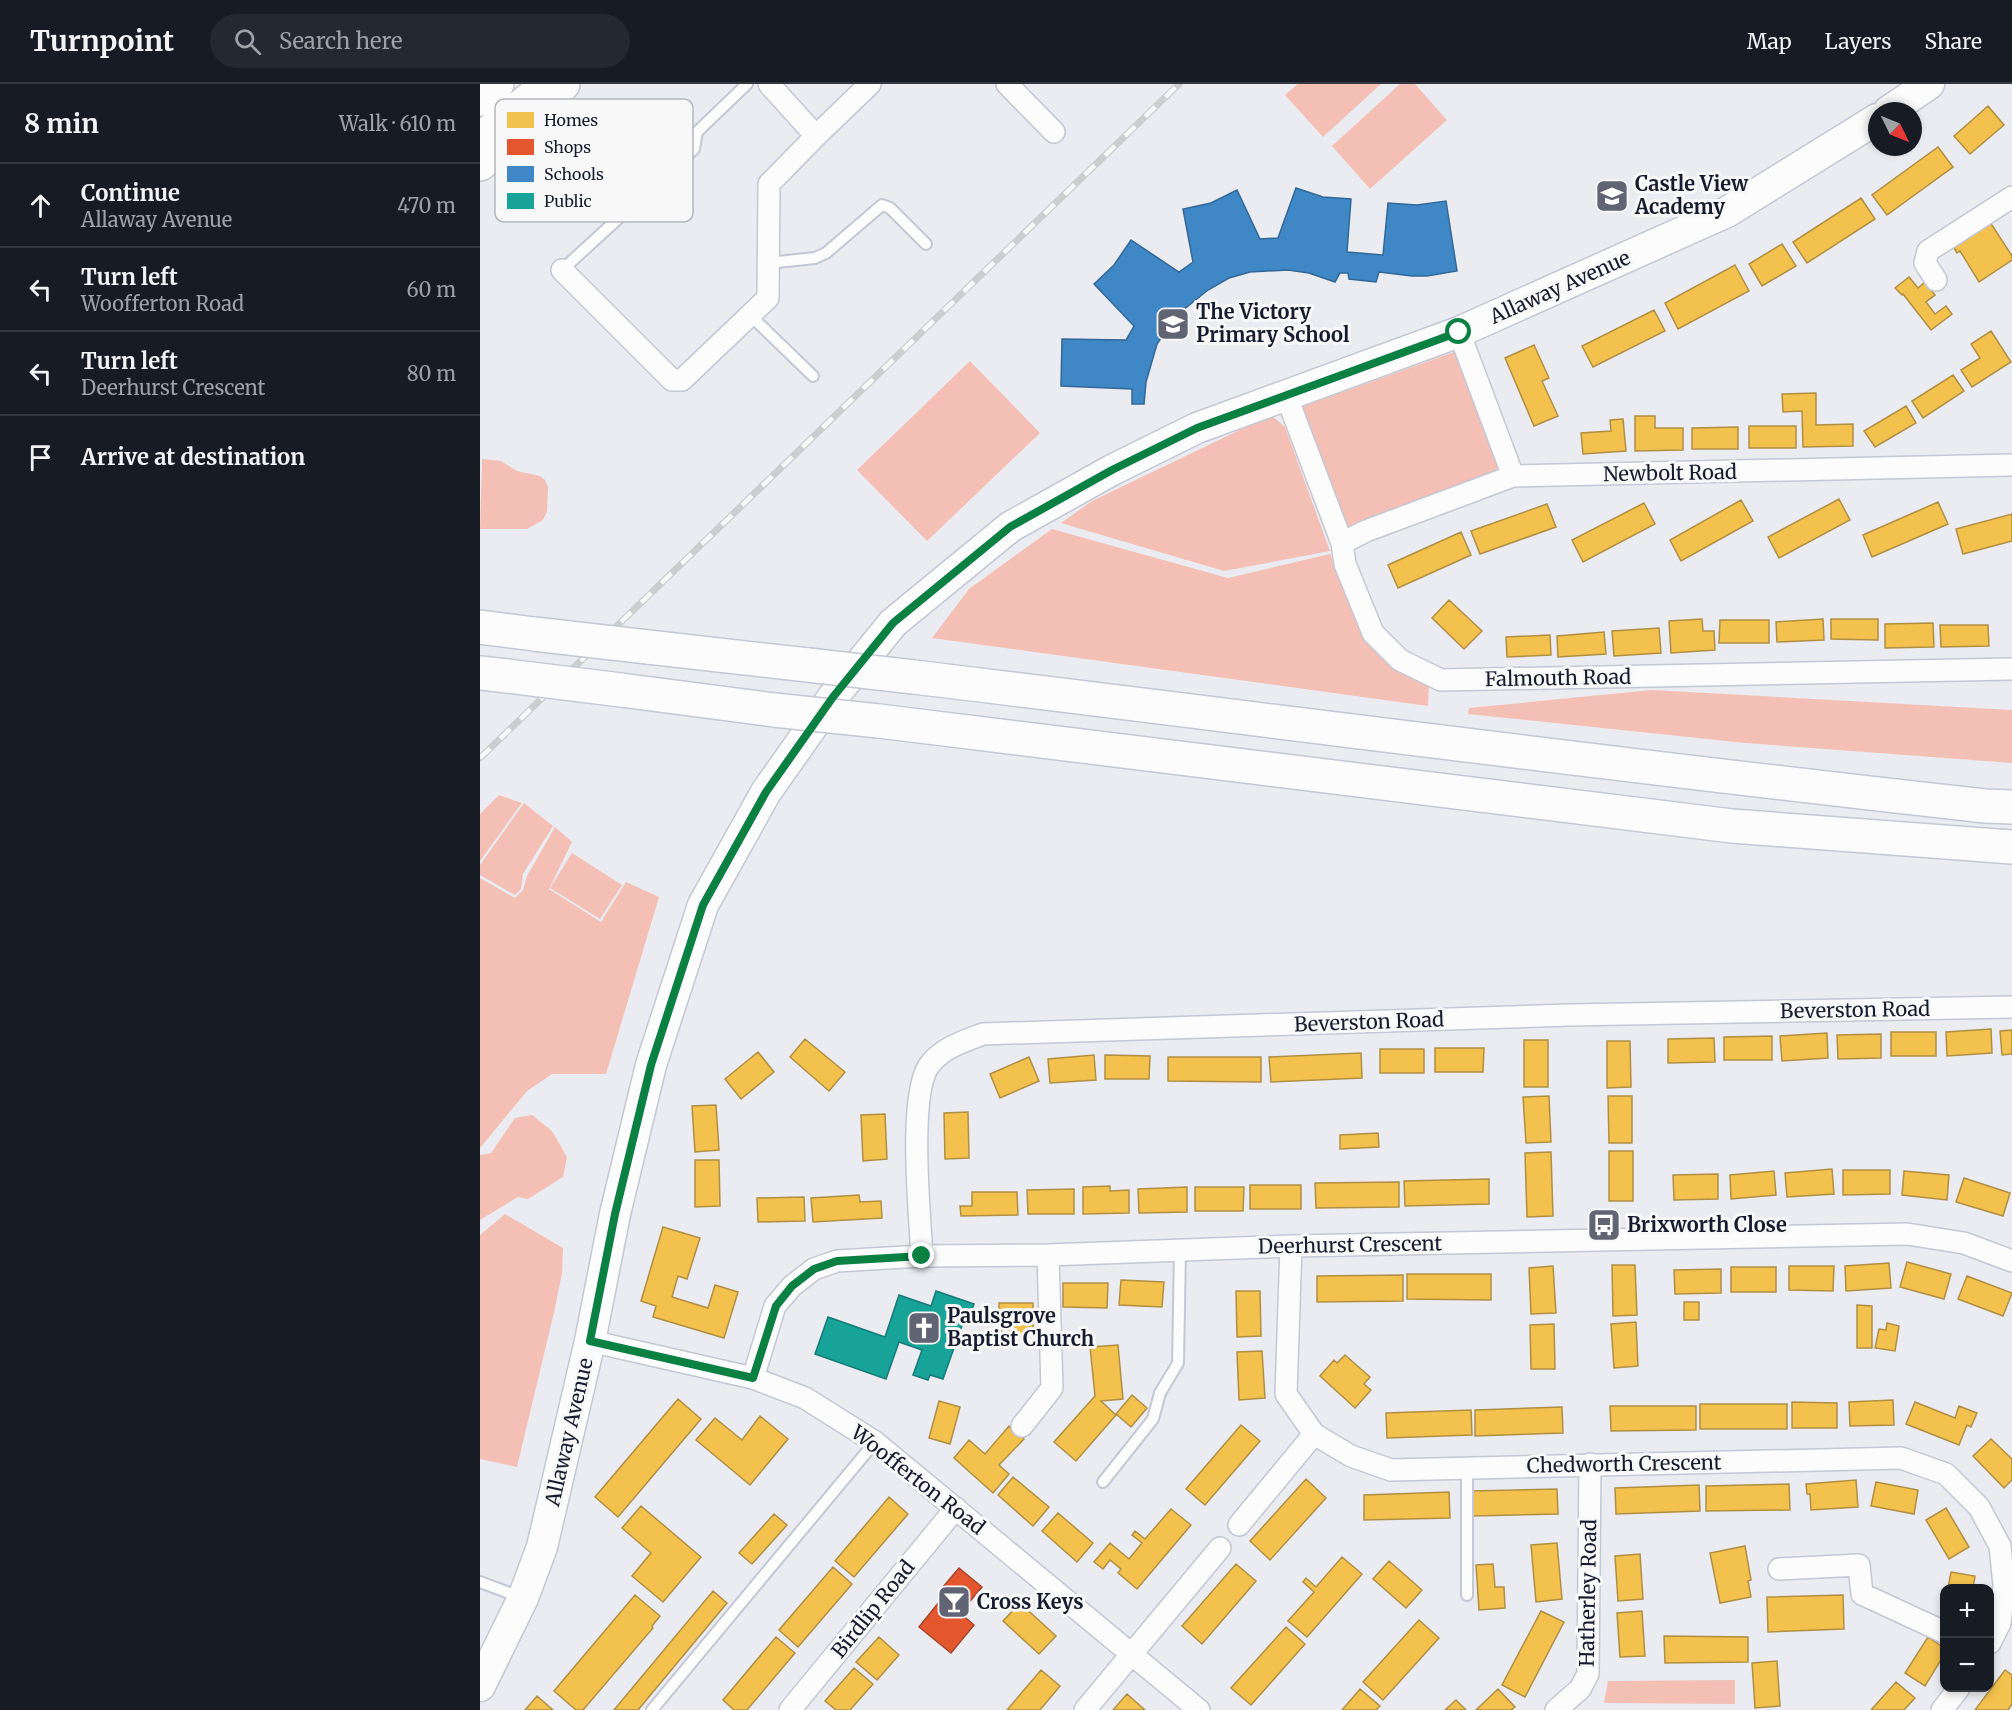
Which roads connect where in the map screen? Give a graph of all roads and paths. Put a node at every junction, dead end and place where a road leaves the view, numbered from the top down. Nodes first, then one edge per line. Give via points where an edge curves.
1 (497, 84) edge
2 (539, 84) edge
3 (563, 84) edge
4 (747, 84) edge
5 (769, 84) edge
6 (870, 84) edge
7 (1007, 84) edge
8 (1929, 84) edge
9 (480, 99) edge
10 (521, 99) edge
11 (547, 99) edge
12 (1902, 102) edge
13 (495, 120) edge
14 (1868, 125) edge
15 (480, 132) edge
16 (1054, 132) dead end
17 (816, 136) junction
18 (495, 150) edge
19 (693, 150) edge
20 (480, 164) edge
21 (2011, 199) edge
22 (614, 222) edge
23 (926, 244) dead end
24 (768, 263) junction
25 (562, 270) joint
26 (1936, 280) dead end
27 (750, 315) junction
28 (1459, 332) junction
29 (813, 376) dead end
30 (1286, 395) junction
31 (2012, 465) edge
32 (1514, 476) junction
33 (1342, 543) junction
34 (480, 627) edge
35 (2012, 669) edge
36 (493, 675) edge
37 (2012, 807) edge
38 (2012, 847) edge
39 (2012, 1007) edge
40 (1291, 1246) junction
41 (1180, 1250) junction
42 (1048, 1255) junction
43 (922, 1256) junction
44 (2012, 1261) edge
45 (590, 1341) junction
46 (753, 1378) junction
47 (1022, 1426) dead end
48 (1314, 1434) junction
49 (874, 1442) junction
50 (1590, 1464) junction
51 (1467, 1467) junction
52 (1103, 1482) dead end
53 (956, 1508) junction
54 (1239, 1525) dead end
55 (1220, 1548) dead end
56 (1779, 1569) dead end
57 (480, 1582) edge
58 (1467, 1595) dead end
59 (523, 1598) junction
60 (1940, 1630) edge
61 (1992, 1638) edge
62 (1131, 1654) junction
63 (480, 1686) edge
64 (1956, 1692) edge
65 (652, 1710) edge
66 (790, 1710) edge
67 (1085, 1710) edge
68 (1199, 1710) edge
69 (1556, 1710) edge
70 (1942, 1710) edge

1 - 9 main road
2 - 10 street
3 - 11 main road
4 - 19 lane via 697,132
5 - 17 street
6 - 17 street
7 - 16 street
8 - 12 street
13 - 15 street
14 - 28 street, Allaway Avenue via 1726,212
17 - 24 street via 769,184
18 - 20 main road
21 - 26 street via 1928,252 1925,263
22 - 25 lane
23 - 24 lane via 890,207 882,205 826,253 815,258
24 - 27 street via 768,298
25 - 27 street via 672,380 682,380
27 - 29 lane
28 - 30 street, Allaway Avenue
28 - 32 street
30 - 33 street, Falmouth Road
30 - 45 street, Allaway Avenue via 1173,439 1010,527 893,623 833,697 766,792 703,905 651,1065
31 - 32 street, Newbolt Road
32 - 33 street, Newbolt Road
33 - 35 street, Falmouth Road via 1345,564 1374,633 1400,660 1441,680
34 - 37 main road, bridge via 1720,777
36 - 38 main road, bridge via 1732,826
39 - 43 street, Beverston Road via 1558,1015 983,1034 954,1045 929,1064 918,1097
40 - 41 street, Deerhurst Crescent
40 - 44 street, Deerhurst Crescent via 1907,1234 1965,1243
40 - 48 street, Chedworth Crescent via 1286,1394
41 - 42 street, Deerhurst Crescent
41 - 52 lane via 1178,1363 1160,1393 1153,1419
42 - 43 street, Deerhurst Crescent
42 - 47 street via 1052,1388
43 - 46 street, Deerhurst Crescent via 837,1261 814,1269 792,1286 776,1306
45 - 46 street, Woofferton Road
45 - 59 street, Allaway Avenue via 543,1547
46 - 49 street, Woofferton Road via 805,1398
48 - 51 street, Chedworth Crescent via 1351,1456 1391,1470
48 - 54 street
49 - 53 street, Woofferton Road
49 - 65 lane
50 - 51 street, Chedworth Crescent
50 - 61 street, Chedworth Crescent via 1900,1458 1946,1474 1979,1507 2000,1546 2004,1585 2000,1623
50 - 69 street, Hatherley Road via 1588,1674 1580,1689
51 - 58 lane
53 - 62 street, Woofferton Road
53 - 66 street, Birdlip Road
55 - 62 street
56 - 60 street via 1858,1565 1862,1594
57 - 59 lane
59 - 63 street, Allaway Avenue
62 - 67 street
62 - 68 street, Woofferton Road
64 - 70 street

